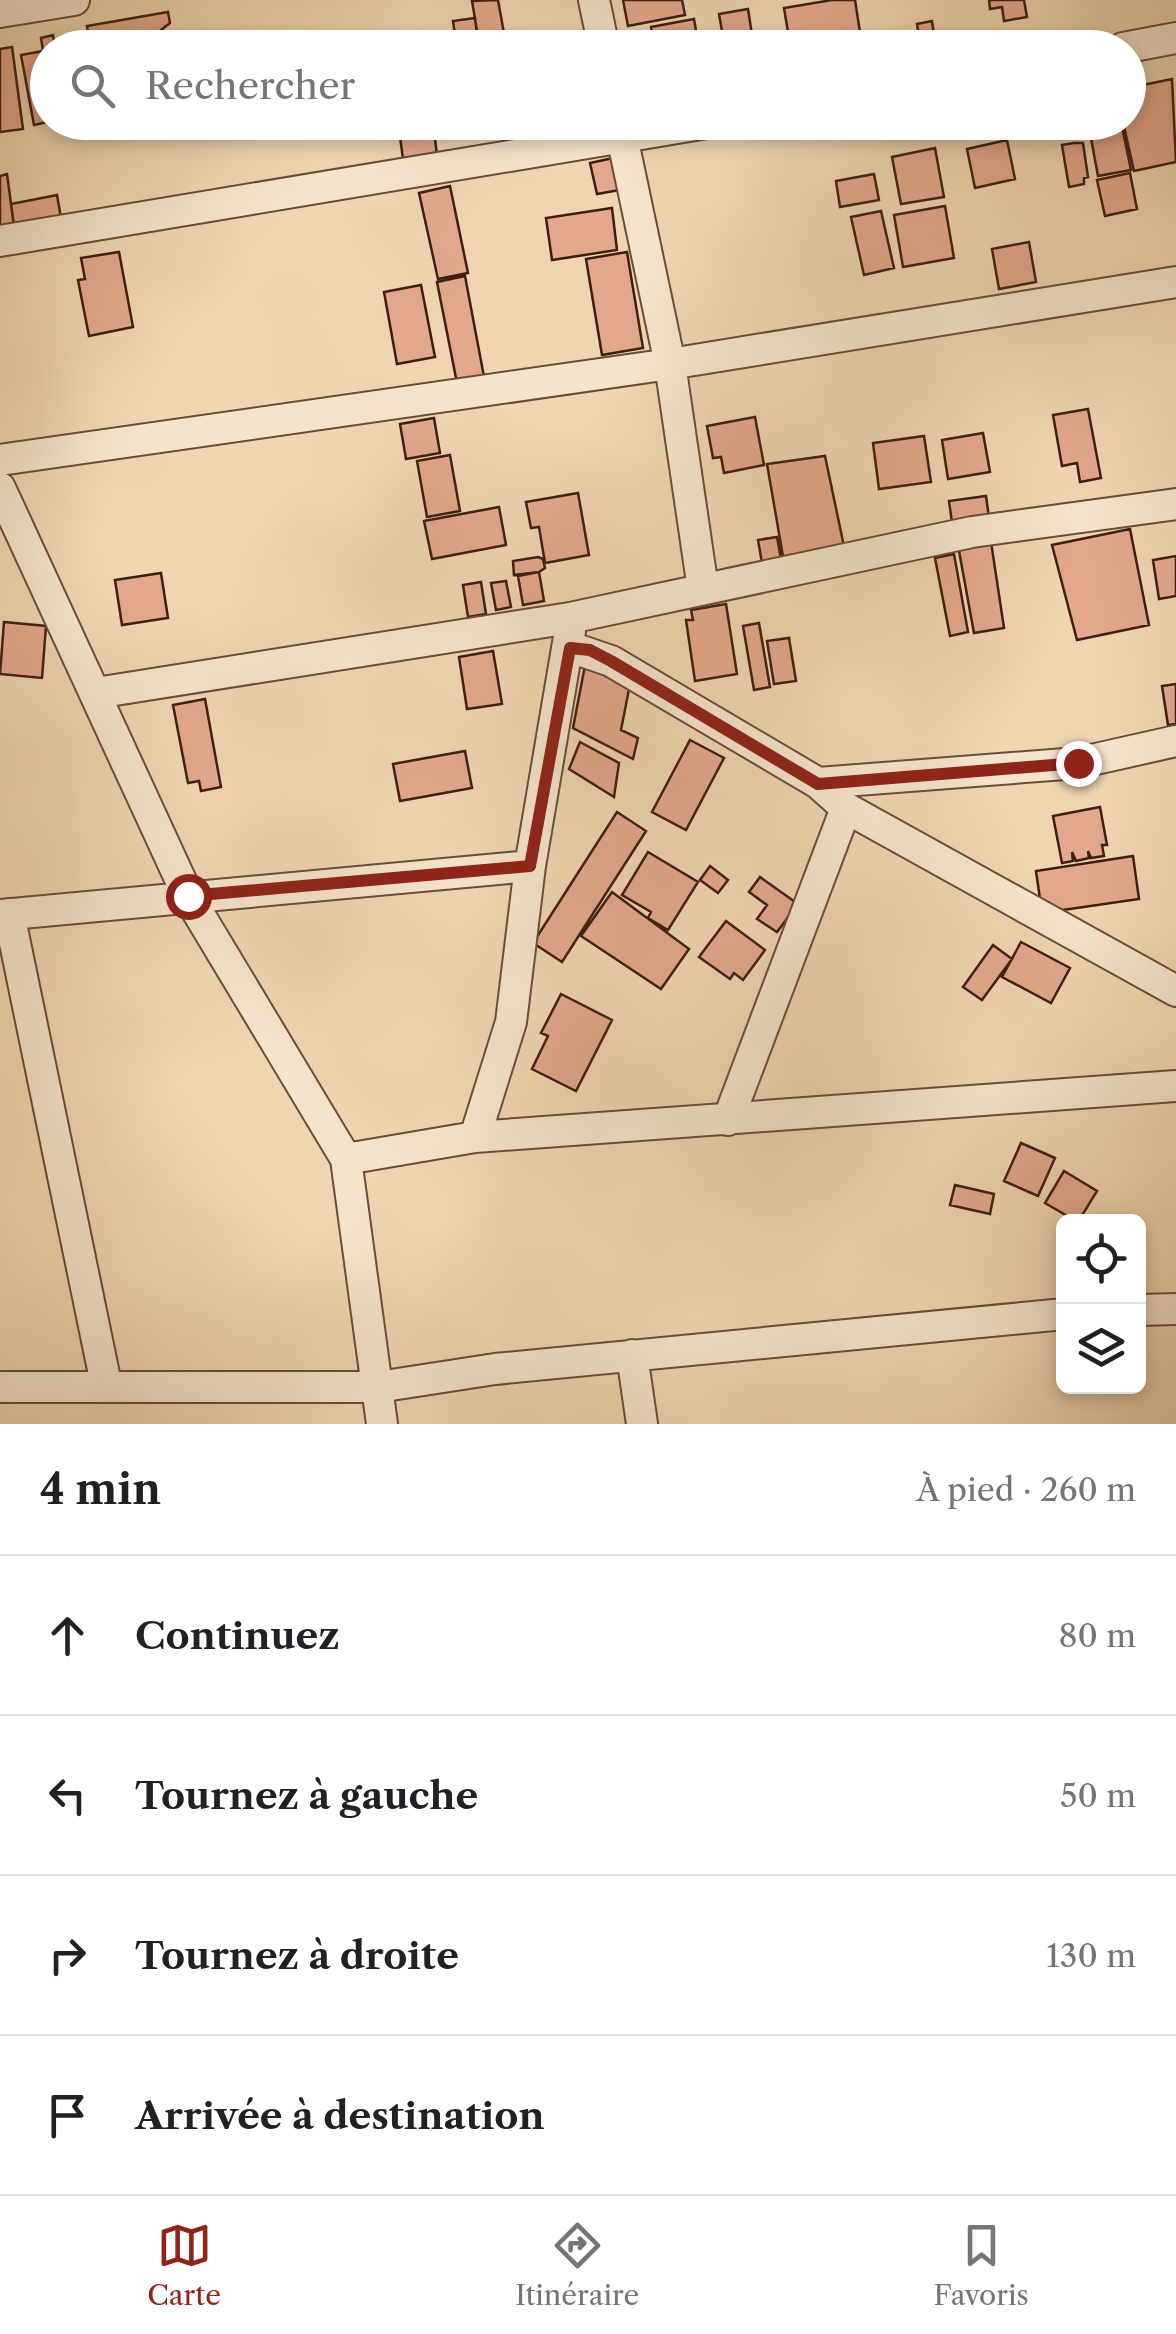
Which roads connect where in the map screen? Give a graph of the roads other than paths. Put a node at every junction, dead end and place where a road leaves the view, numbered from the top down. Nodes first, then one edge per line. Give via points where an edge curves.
1 (74, 0) edge
2 (594, 0) edge
3 (0, 12) edge
4 (600, 30) edge
5 (1176, 38) edge
6 (1146, 44) edge
7 (569, 140) edge
8 (622, 140) edge
9 (0, 241) edge
10 (1176, 282) edge
11 (670, 364) junction
12 (0, 460) edge
13 (0, 488) edge
14 (1176, 504) edge
15 (703, 589) junction
16 (570, 633) junction
17 (96, 693) junction
18 (1176, 742) edge
19 (818, 784) junction
20 (846, 808) junction
21 (530, 866) junction
22 (188, 896) junction
23 (5, 914) edge
24 (1176, 991) edge
25 (1176, 1086) edge
26 (728, 1120) junction
27 (474, 1137) junction
28 (346, 1159) junction
29 (1176, 1308) edge
30 (1146, 1310) edge
31 (1056, 1315) edge
32 (632, 1354) junction
33 (106, 1384) junction
34 (0, 1387) edge
35 (378, 1387) junction
36 (382, 1424) edge
37 (642, 1424) edge

1 - 3 street
2 - 4 street
5 - 6 street
7 - 9 street
8 - 11 street
10 - 11 street
11 - 12 street
11 - 15 street
13 - 17 street
14 - 15 street via 972,532
15 - 16 street
16 - 17 street
16 - 19 street
16 - 21 street
17 - 22 street
18 - 19 street via 1078,763
19 - 20 street
20 - 24 street
20 - 26 street
21 - 22 street
21 - 27 street via 511,1022
22 - 23 street
22 - 28 street
23 - 33 street
25 - 26 street
26 - 27 street
27 - 28 street
28 - 35 street
29 - 30 street
31 - 32 street
32 - 35 street
32 - 37 street
33 - 34 street
33 - 35 street
35 - 36 street

